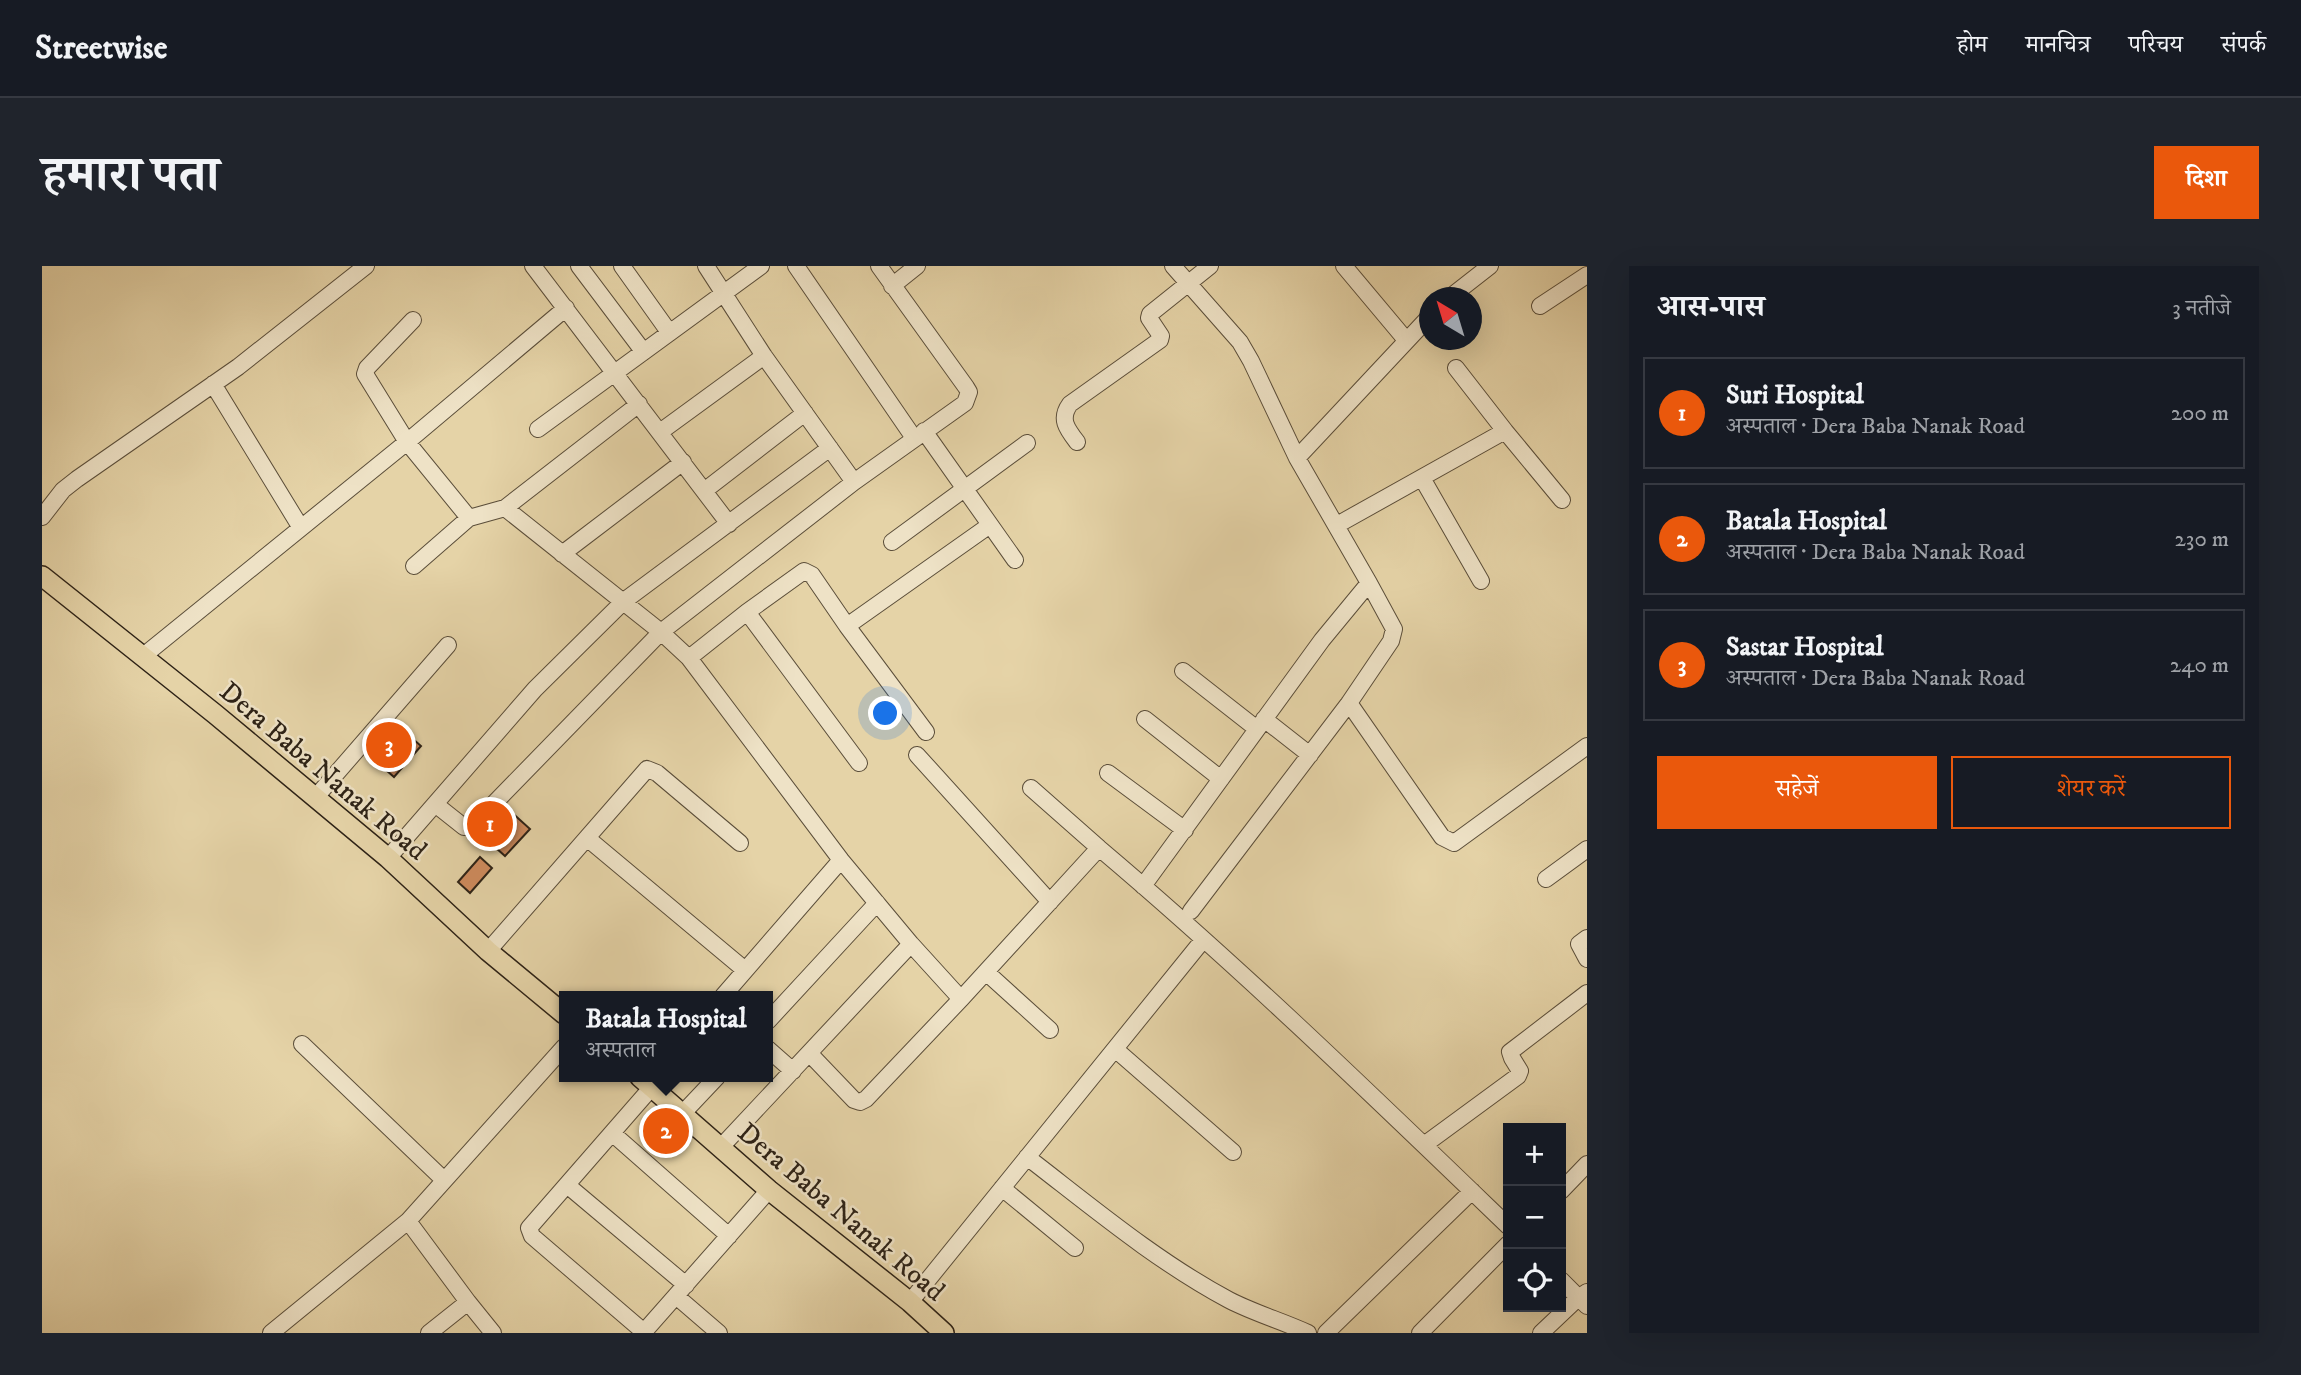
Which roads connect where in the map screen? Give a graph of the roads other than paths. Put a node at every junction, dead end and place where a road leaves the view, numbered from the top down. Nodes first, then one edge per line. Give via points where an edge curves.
1 (366, 266) edge
2 (533, 266) edge
3 (579, 266) edge
4 (622, 266) edge
5 (706, 266) edge
6 (761, 266) edge
7 (796, 266) edge
8 (879, 266) edge
9 (917, 266) edge
10 (1173, 266) edge
11 (1210, 266) edge
12 (1344, 266) edge
13 (1490, 266) edge
14 (1587, 275) edge
15 (1188, 283) junction
16 (892, 286) junction
17 (1463, 287) edge
18 (723, 292) junction
19 (1540, 306) dead end
20 (566, 308) junction
21 (413, 320) dead end
22 (1419, 327) edge
23 (669, 332) junction
24 (1406, 341) junction
25 (643, 351) junction
26 (764, 356) junction
27 (1455, 368) dead end
28 (614, 373) junction
29 (213, 384) junction
30 (639, 404) junction
31 (805, 413) junction
32 (538, 429) dead end
33 (1505, 431) junction
34 (660, 432) junction
35 (919, 435) junction
36 (407, 442) junction
37 (1077, 442) dead end
38 (1027, 443) dead end
39 (830, 448) junction
40 (1297, 458) junction
41 (683, 462) junction
42 (1422, 478) junction
43 (855, 482) junction
44 (965, 489) junction
45 (704, 491) junction
46 (1562, 500) dead end
47 (505, 508) junction
48 (42, 517) edge
49 (470, 518) junction
50 (729, 523) junction
51 (990, 525) junction
52 (1337, 525) junction
53 (302, 528) junction
54 (892, 542) dead end
55 (562, 554) junction
56 (1015, 560) dead end
57 (414, 566) dead end
58 (42, 576) edge
59 (1481, 581) dead end
60 (1368, 583) junction
61 (624, 601) junction
62 (747, 612) junction
63 (848, 626) junction
64 (661, 632) junction
65 (448, 645) dead end
66 (142, 657) junction
67 (689, 658) junction
68 (1183, 671) dead end
69 (1349, 703) junction
70 (1145, 719) dead end
71 (1261, 724) junction
72 (926, 732) dead end
73 (1587, 746) edge
74 (918, 755) dead end
75 (1310, 755) junction
76 (859, 763) dead end
77 (1108, 773) dead end
78 (1221, 779) junction
79 (1031, 788) dead end
80 (316, 798) junction
81 (435, 804) junction
82 (1185, 830) junction
83 (587, 838) junction
84 (740, 842) dead end
85 (1099, 848) junction
86 (1587, 849) edge
87 (388, 858) junction
88 (841, 860) junction
89 (1546, 878) dead end
90 (1143, 886) junction
91 (1049, 902) junction
92 (877, 903) junction
93 (1191, 911) dead end
94 (1587, 938) edge
95 (1203, 940) junction
96 (911, 944) junction
97 (488, 951) junction
98 (1587, 959) edge
99 (745, 970) junction
100 (986, 972) junction
101 (727, 991) edge
102 (1587, 993) edge
103 (961, 999) junction
104 (559, 1009) edge
105 (773, 1016) edge
106 (1050, 1030) dead end
107 (302, 1044) dead end
108 (1115, 1049) junction
109 (773, 1053) edge
110 (809, 1053) junction
111 (559, 1054) edge
112 (793, 1070) junction
113 (647, 1082) edge
114 (649, 1082) edge
115 (712, 1082) edge
116 (683, 1113) junction
117 (612, 1133) junction
118 (1424, 1145) junction
119 (721, 1147) junction
120 (1233, 1152) dead end
121 (1027, 1157) junction
122 (1587, 1164) edge
123 (444, 1180) junction
124 (567, 1185) junction
125 (1566, 1186) edge
126 (1002, 1188) junction
127 (769, 1190) junction
128 (1472, 1192) junction
129 (1503, 1221) edge
130 (408, 1222) junction
131 (729, 1236) junction
132 (1075, 1248) dead end
133 (1503, 1249) edge
134 (1566, 1284) edge
135 (681, 1290) junction
136 (1584, 1299) edge
137 (468, 1302) junction
138 (910, 1303) junction
139 (644, 1332) edge
140 (271, 1333) edge
141 (429, 1333) edge
142 (493, 1333) edge
143 (719, 1333) edge
144 (944, 1333) edge
145 (1308, 1333) edge
146 (1326, 1333) edge
147 (1420, 1333) edge
148 (1541, 1333) edge

1 - 29 street
2 - 20 street
3 - 25 street
4 - 23 street
5 - 18 street
6 - 18 street
7 - 35 street
8 - 16 street
9 - 16 street
10 - 15 street
11 - 15 street
12 - 24 street
13 - 17 street
14 - 19 street
15 - 37 street via 1150,314 1160,340 1064,412 1066,428
15 - 40 street via 1240,342
16 - 35 street via 969,393 965,402
18 - 23 street
18 - 26 street
20 - 28 street
20 - 36 street
21 - 36 street via 365,374
22 - 24 street
23 - 25 street
24 - 40 street
25 - 28 street
26 - 31 street
26 - 34 street
27 - 33 street
28 - 30 street
28 - 32 street
29 - 48 street via 76,478
29 - 53 street
30 - 34 street
30 - 47 street
31 - 39 street
31 - 45 street
33 - 42 street
33 - 46 street
34 - 41 street
35 - 43 street
35 - 44 street
36 - 49 street
36 - 53 street
38 - 44 street
39 - 43 street
39 - 50 street
40 - 52 street
41 - 45 street
41 - 55 street
42 - 52 street
42 - 59 street
43 - 64 street
44 - 51 street
44 - 54 street
45 - 50 street
47 - 49 street
47 - 55 street
49 - 57 street
50 - 61 street
51 - 56 street
51 - 63 street
52 - 60 street
53 - 66 street
55 - 61 street
58 - 66 main road, Dera Baba Nanak Road
60 - 69 street via 1391,621 1394,635
60 - 71 street
61 - 64 street
61 - 81 street via 535,689
62 - 63 street via 804,571 812,575
62 - 67 street
62 - 76 street
63 - 72 street
64 - 67 street
64 - 81 street via 473,825 464,827
65 - 80 street
66 - 80 main road, Dera Baba Nanak Road
67 - 88 street
68 - 71 street
69 - 73 street via 1442,837 1454,843
69 - 75 street
70 - 78 street
71 - 75 street
71 - 78 street
74 - 91 street
75 - 93 street
77 - 82 street
78 - 82 street
79 - 85 street
80 - 87 main road, Dera Baba Nanak Road
81 - 87 street
82 - 90 street
83 - 84 street via 647,769
83 - 97 street
83 - 99 street
85 - 90 street
85 - 91 street
86 - 89 street
87 - 97 main road, Dera Baba Nanak Road
88 - 92 street
88 - 99 street
90 - 95 street
91 - 100 street
92 - 96 street
92 - 105 street
94 - 98 street via 1579,947
95 - 108 street
95 - 118 street
96 - 103 street
96 - 110 street
97 - 104 main road, Dera Baba Nanak Road
99 - 101 street
100 - 103 street
100 - 106 street
102 - 118 street via 1510,1052 1518,1076
103 - 110 street via 860,1102
107 - 123 street
108 - 120 street
108 - 121 street
109 - 112 street
110 - 112 street
111 - 123 street
112 - 119 street
113 - 117 street
114 - 116 main road, Dera Baba Nanak Road
115 - 116 street
116 - 119 main road, Dera Baba Nanak Road
117 - 124 street
117 - 131 street
118 - 128 street
119 - 127 main road, Dera Baba Nanak Road
121 - 126 street
121 - 145 street via 1187,1276 1232,1302
122 - 125 street
123 - 130 street
124 - 135 street
124 - 139 street via 529,1232
126 - 132 street
126 - 138 street
127 - 131 street
127 - 138 main road, Dera Baba Nanak Road
128 - 129 street
128 - 146 street
130 - 137 street
130 - 140 street
131 - 135 street
133 - 147 street
134 - 136 street
135 - 139 street
135 - 143 street
136 - 148 street
137 - 141 street
137 - 142 street
138 - 144 main road, Dera Baba Nanak Road

